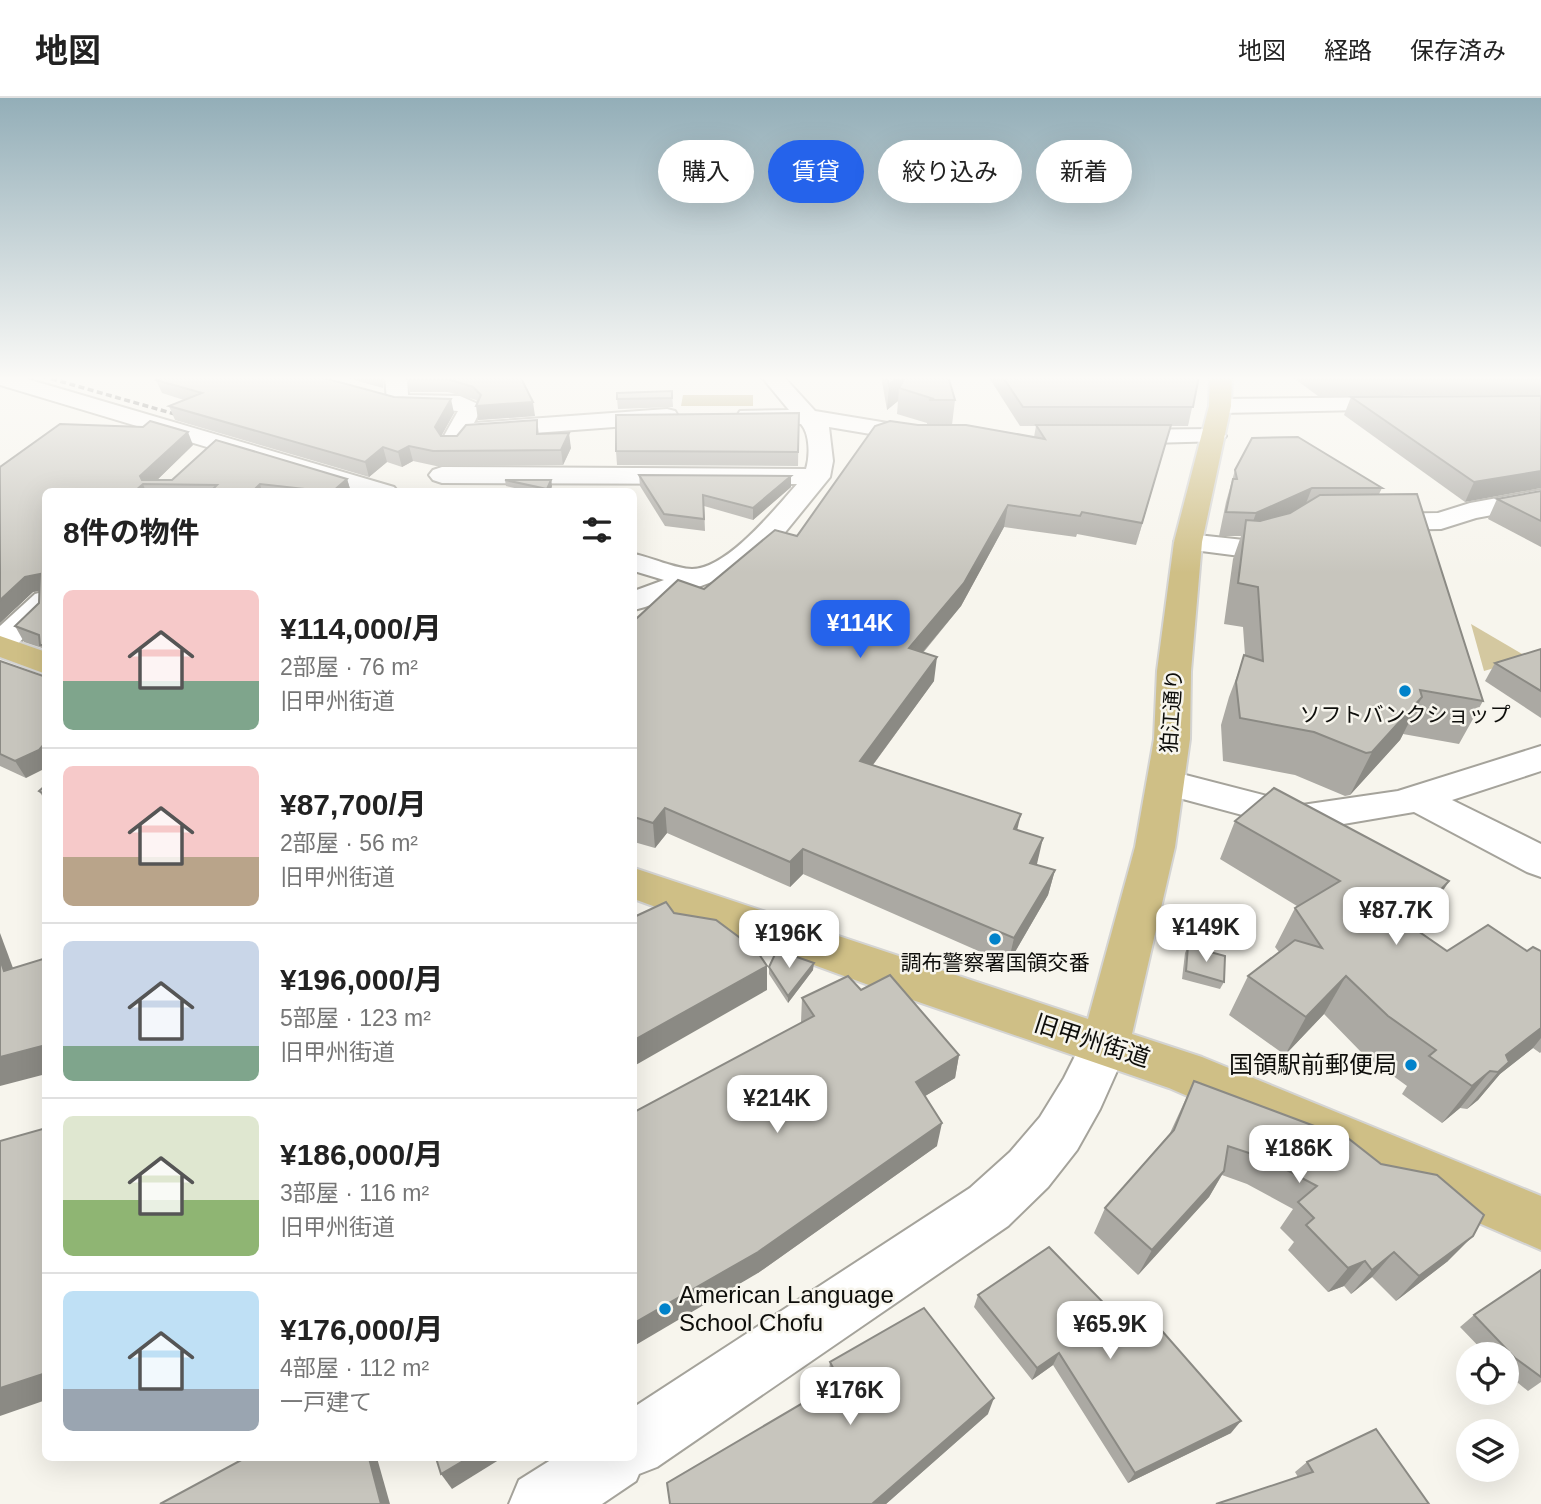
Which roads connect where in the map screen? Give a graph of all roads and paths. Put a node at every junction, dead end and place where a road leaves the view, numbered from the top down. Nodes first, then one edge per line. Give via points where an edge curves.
1 (182, 442) edge
2 (453, 442) edge
3 (819, 442) edge
4 (1212, 442) edge
5 (442, 475) junction
6 (817, 477) junction
7 (368, 488) edge
8 (426, 488) edge
9 (1541, 498) edge
10 (1311, 522) edge
11 (1347, 522) edge
12 (1188, 542) junction
13 (637, 563) edge
14 (695, 579) junction
15 (637, 600) edge
16 (42, 606) edge
17 (12, 653) edge
18 (1541, 758) edge
19 (1166, 782) junction
20 (1415, 797) junction
21 (1541, 862) edge
22 (637, 884) edge
23 (1105, 1044) junction
24 (1541, 1223) edge
25 (637, 1442) edge
26 (608, 1461) edge
27 (543, 1504) edge

1 - 7 street
2 - 5 street
3 - 6 street
4 - 12 main road, 狛江通り
5 - 6 street
5 - 8 street
6 - 14 street via 768,535 731,565
9 - 11 street via 1441,521
10 - 12 street via 1293,524 1248,549
12 - 19 main road, 狛江通り
13 - 14 street
14 - 15 street
16 - 17 street
18 - 20 street
19 - 20 street via 1302,818
19 - 23 main road, 狛江通り via 1155,847
20 - 21 street
22 - 23 main road, 旧甲州街道
23 - 24 main road, 旧甲州街道 via 1184,1072
23 - 25 street via 1069,1121 1023,1179 989,1207
26 - 27 street

